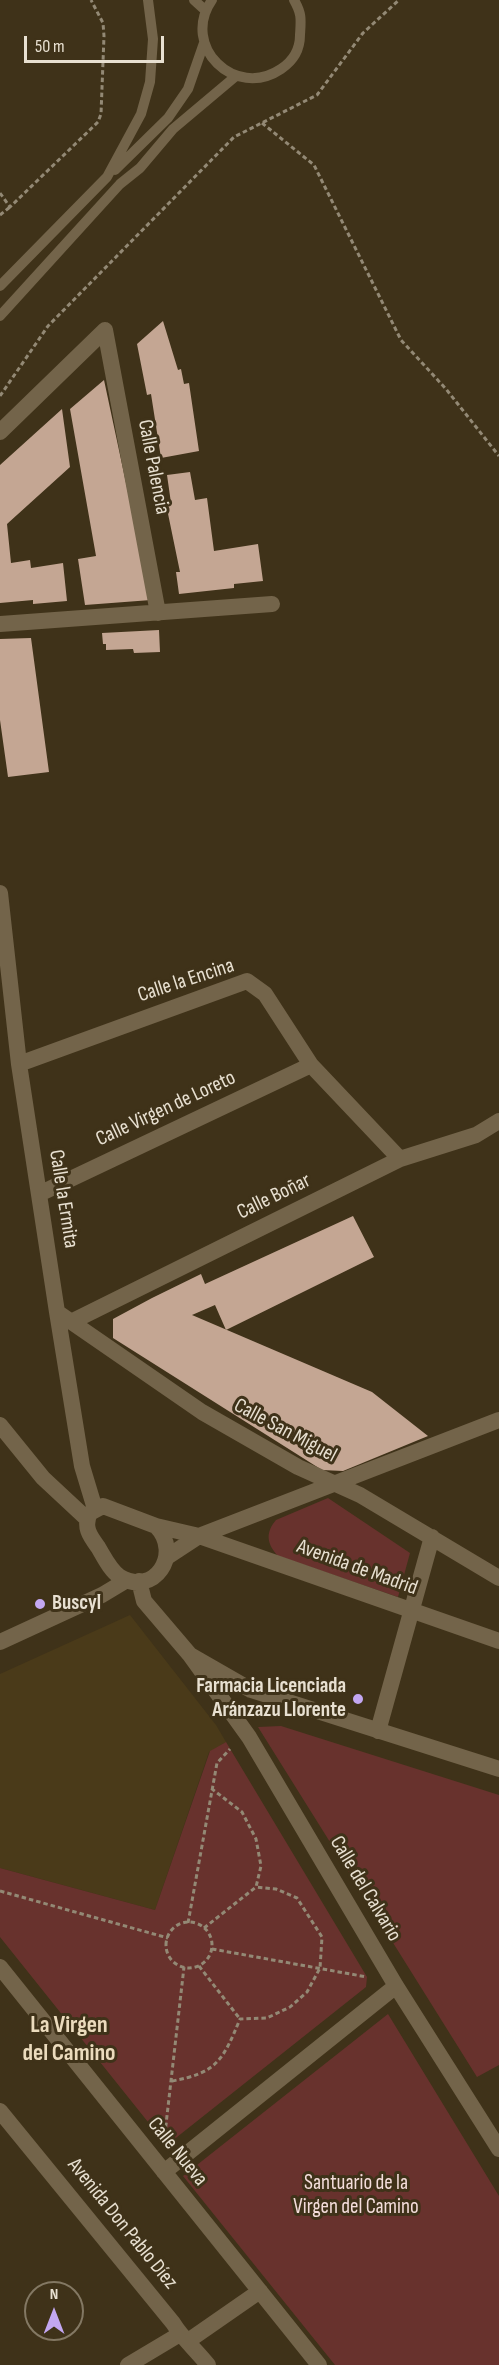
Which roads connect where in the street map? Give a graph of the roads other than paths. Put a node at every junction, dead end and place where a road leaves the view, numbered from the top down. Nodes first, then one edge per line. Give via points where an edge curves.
1 (148, 0) edge
2 (194, 0) edge
3 (212, 0) edge
4 (294, 0) edge
5 (205, 10) junction
6 (204, 43) junction
7 (236, 76) junction
8 (107, 177) junction
9 (0, 286) edge
10 (0, 316) edge
11 (0, 432) edge
12 (272, 604) dead end
13 (158, 613) junction
14 (0, 624) edge
15 (0, 893) edge
16 (19, 1064) junction
17 (311, 1065) junction
18 (499, 1121) edge
19 (400, 1160) junction
20 (39, 1194) junction
21 (57, 1312) junction
22 (73, 1321) junction
23 (499, 1420) edge
24 (0, 1425) edge
25 (335, 1484) junction
26 (91, 1514) junction
27 (156, 1526) junction
28 (199, 1536) junction
29 (432, 1537) junction
30 (167, 1557) junction
31 (111, 1569) junction
32 (499, 1578) edge
33 (133, 1581) junction
34 (102, 1595) junction
35 (411, 1611) junction
36 (499, 1641) edge
37 (0, 1642) edge
38 (189, 1655) junction
39 (378, 1731) junction
40 (499, 1769) edge
41 (0, 1967) edge
42 (396, 1986) junction
43 (0, 2111) edge
44 (499, 2148) edge
45 (164, 2172) junction
46 (260, 2291) junction
47 (184, 2337) junction
48 (128, 2365) edge
49 (208, 2365) edge
50 (319, 2365) edge

1 - 8 lane via 153,39 150,82 141,114
2 - 5 lane
3 - 5 lane
4 - 7 lane via 302,13 300,47 289,64 272,75 253,79
5 - 6 lane
6 - 7 lane via 217,64
6 - 8 lane via 188,89 168,118
7 - 10 lane via 172,129
8 - 9 lane
11 - 13 street, Calle Palencia via 105,330
12 - 13 street
13 - 14 street
15 - 16 street, Calle la Ermita
16 - 17 street, Calle la Encina via 246,981 265,994
16 - 20 street, Calle la Ermita
17 - 19 street, Calle la Encina
17 - 20 street, Calle Virgen de Loreto
18 - 19 street, Calle Boñar via 476,1136
19 - 22 street, Calle Boñar
20 - 21 street, Calle la Ermita
21 - 22 street, Calle San Miguel
21 - 26 street, Calle la Ermita
22 - 25 street, Calle San Miguel via 202,1412
23 - 25 street
24 - 26 street via 43,1478
25 - 28 street
25 - 29 street, Calle San Miguel
26 - 27 street via 108,1506
26 - 31 street via 88,1531
27 - 28 street, Avenida de Madrid
27 - 30 street via 165,1538
28 - 30 street
28 - 35 street, Avenida de Madrid
29 - 32 street, Calle San Miguel
29 - 35 street
30 - 33 street via 152,1578
31 - 33 street
31 - 34 street
33 - 34 street
33 - 38 street, Calle del Calvario via 144,1601
34 - 37 street
35 - 36 street, Avenida de Madrid
35 - 39 street
38 - 39 street via 251,1690
38 - 42 street, Calle del Calvario via 249,1737
39 - 40 street
41 - 45 street, Calle Nueva
42 - 44 street, Calle del Calvario
42 - 45 street
43 - 47 street, Avenida Don Pablo Díez
45 - 46 street, Calle Nueva
46 - 47 street
46 - 50 street, Calle Nueva
47 - 48 street
47 - 49 street, Avenida Don Pablo Díez

